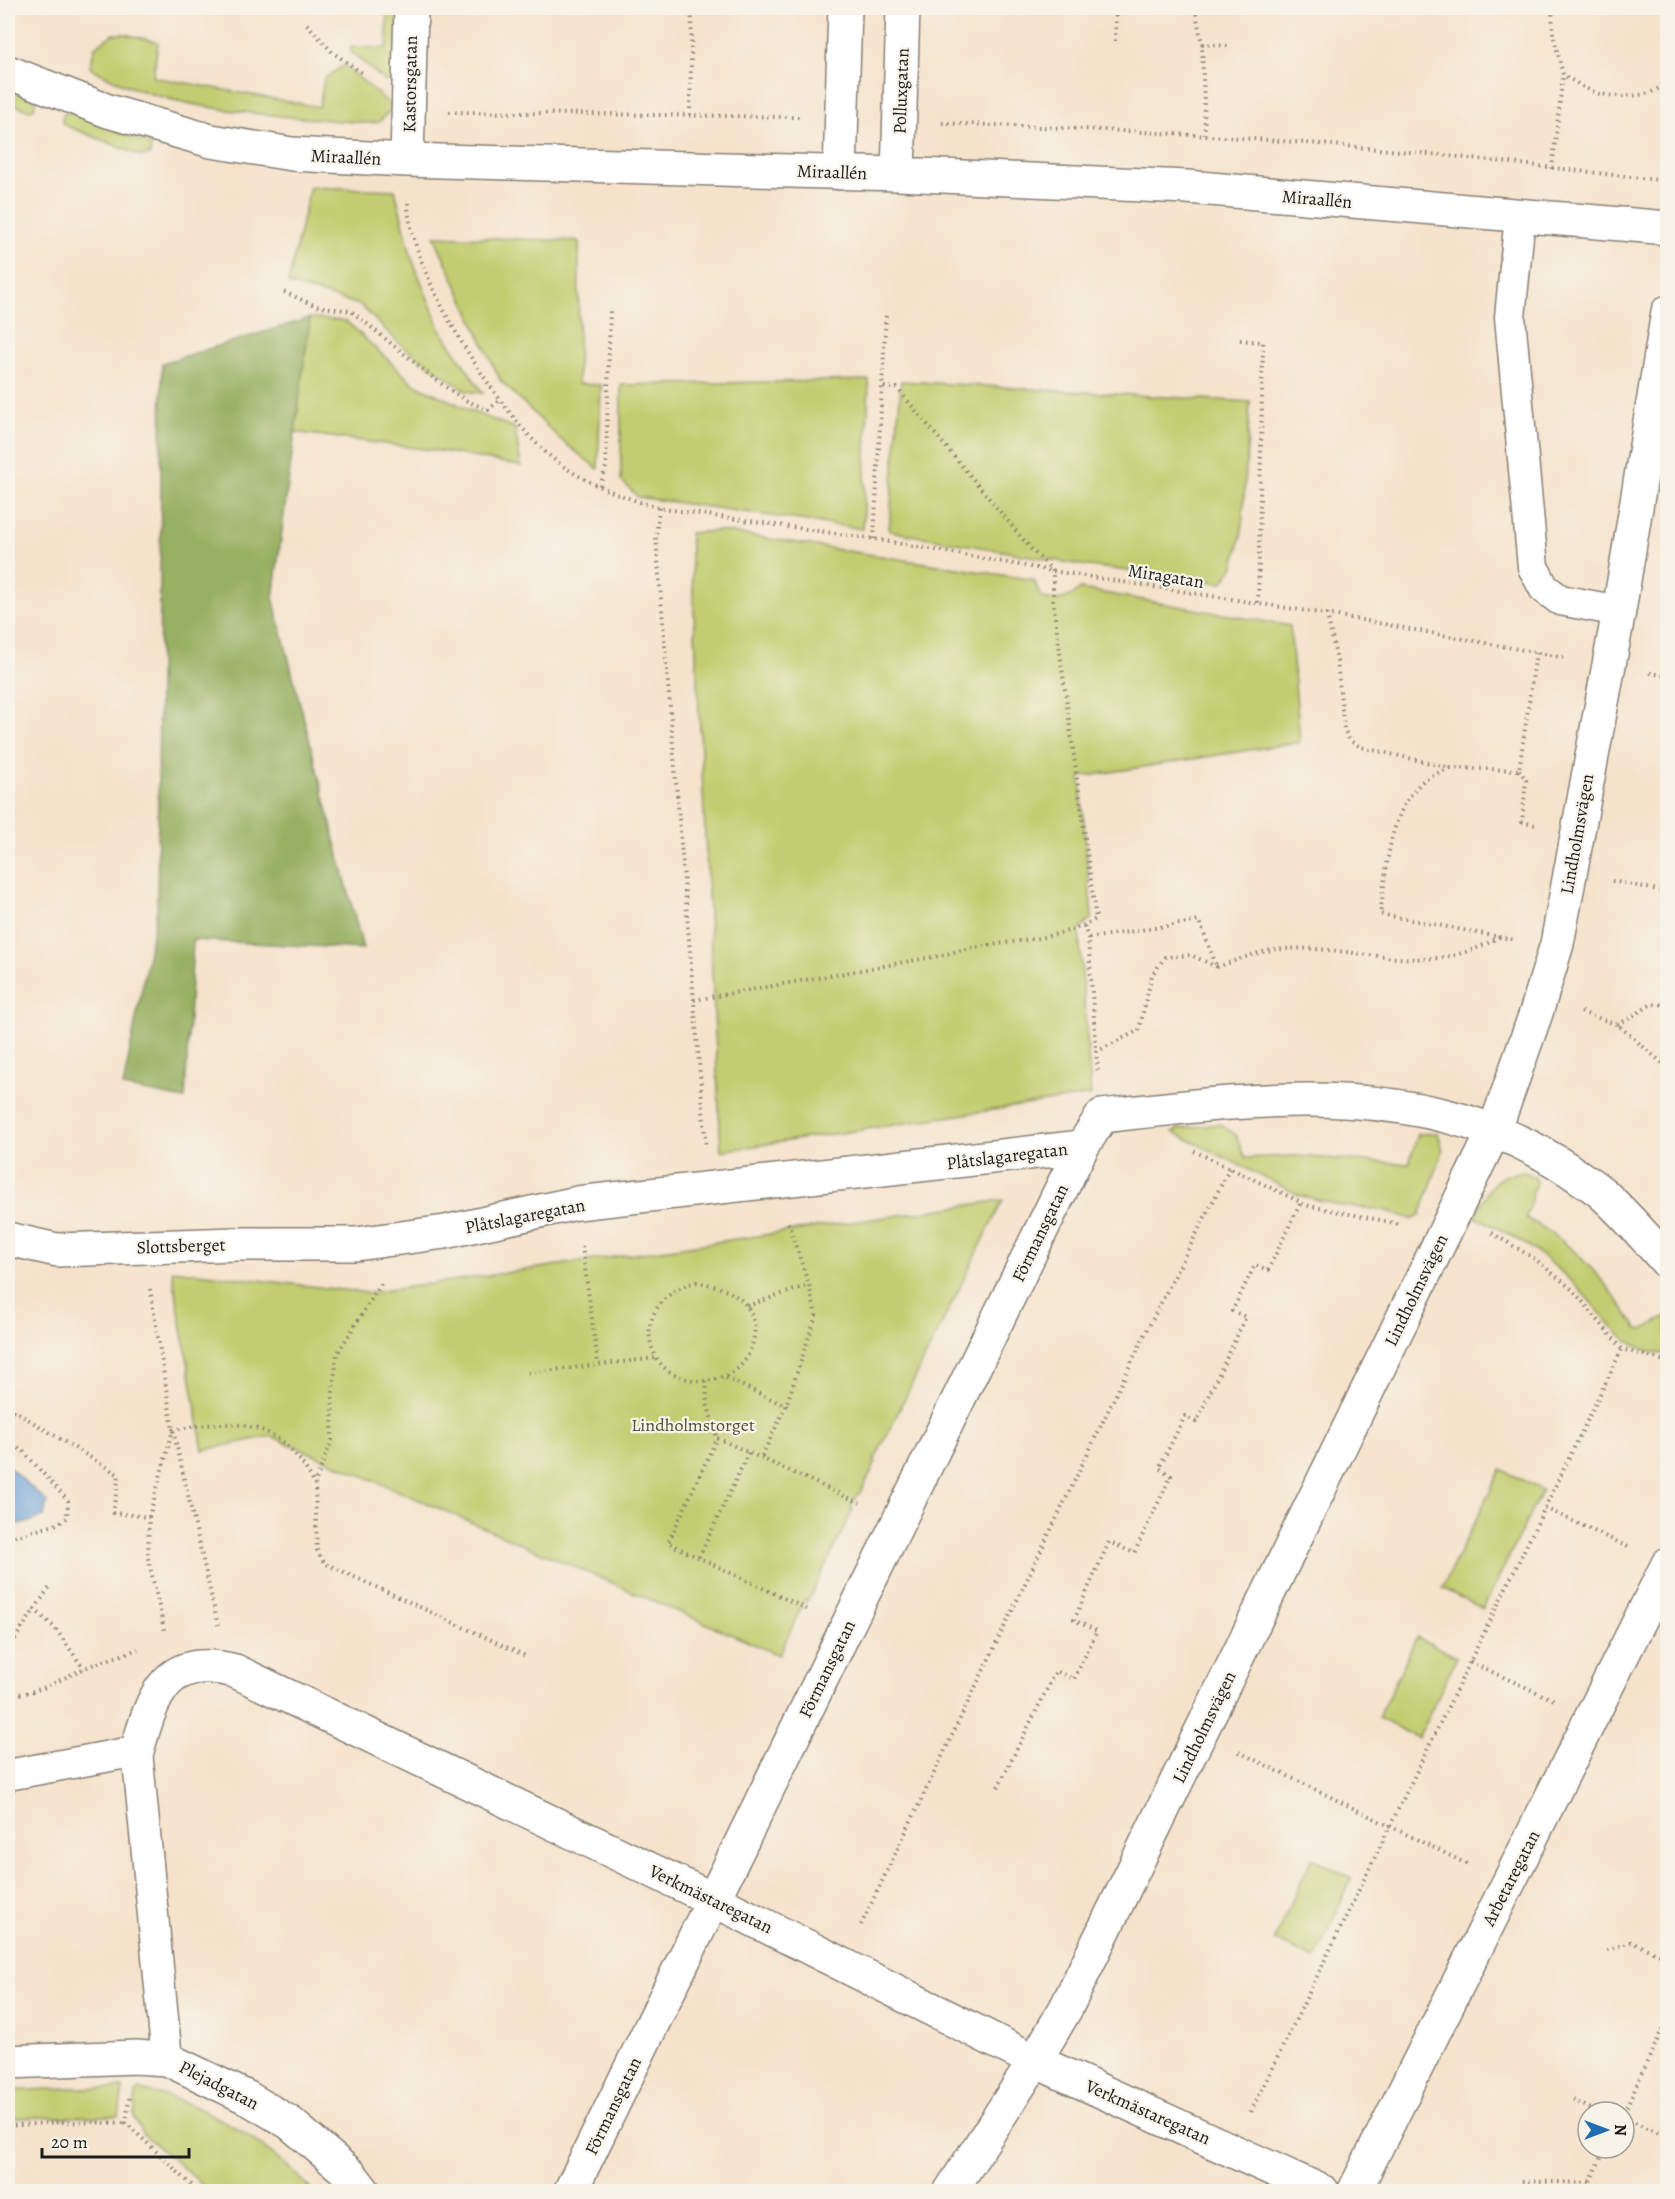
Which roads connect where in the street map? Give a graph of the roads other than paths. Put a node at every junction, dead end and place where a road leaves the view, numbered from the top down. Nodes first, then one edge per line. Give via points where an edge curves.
1 (411, 8) edge
2 (845, 8) edge
3 (903, 8) edge
4 (8, 72) edge
5 (407, 160) junction
6 (840, 173) junction
7 (898, 174) junction
8 (1520, 216) junction
9 (1668, 228) edge
10 (1668, 312) edge
11 (1619, 611) junction
12 (1495, 1129) junction
13 (1082, 1147) junction
14 (8, 1239) edge
15 (356, 1244) joint
16 (1668, 1263) edge
17 (1667, 1564) edge
18 (137, 1751) junction
19 (8, 1774) edge
20 (714, 1900) junction
21 (167, 2059) junction
22 (1035, 2061) junction
23 (8, 2062) edge
24 (364, 2192) edge
25 (570, 2192) edge
26 (950, 2192) edge
27 (1323, 2192) edge
28 (1354, 2192) edge

1 - 5 street, Kastorsgatan
2 - 6 street
3 - 7 street, Polluxgatan
4 - 5 street, Miraallén via 108,111 211,141 292,154
5 - 6 street, Miraallén
6 - 7 street, Miraallén
7 - 8 street, Miraallén via 1187,187
8 - 9 street, Miraallén
8 - 11 lane via 1510,317 1533,567 1544,588 1560,600
10 - 11 street, Lindholmsvägen
11 - 12 street, Lindholmsvägen via 1555,948
12 - 13 street, Plåtslagaregatan via 1408,1108 1334,1099 1239,1101 1102,1116
12 - 16 street via 1550,1157 1602,1192
12 - 22 street, Lindholmsvägen via 1066,2008
13 - 15 street, Plåtslagaregatan via 577,1203 412,1238
13 - 20 street, Förmansgatan
14 - 15 street, Slottsberget via 57,1250
17 - 28 street, Arbetaregatan
18 - 19 lane
18 - 20 street, Verkmästaregatan via 156,1697 177,1672 198,1666 235,1671
18 - 21 lane
20 - 22 street, Verkmästaregatan
20 - 25 street, Förmansgatan
21 - 23 street, Plejadgatan via 135,2056
21 - 24 street, Plejadgatan via 246,2097 290,2124 351,2175
22 - 26 street, Lindholmsvägen
22 - 27 street, Verkmästaregatan

